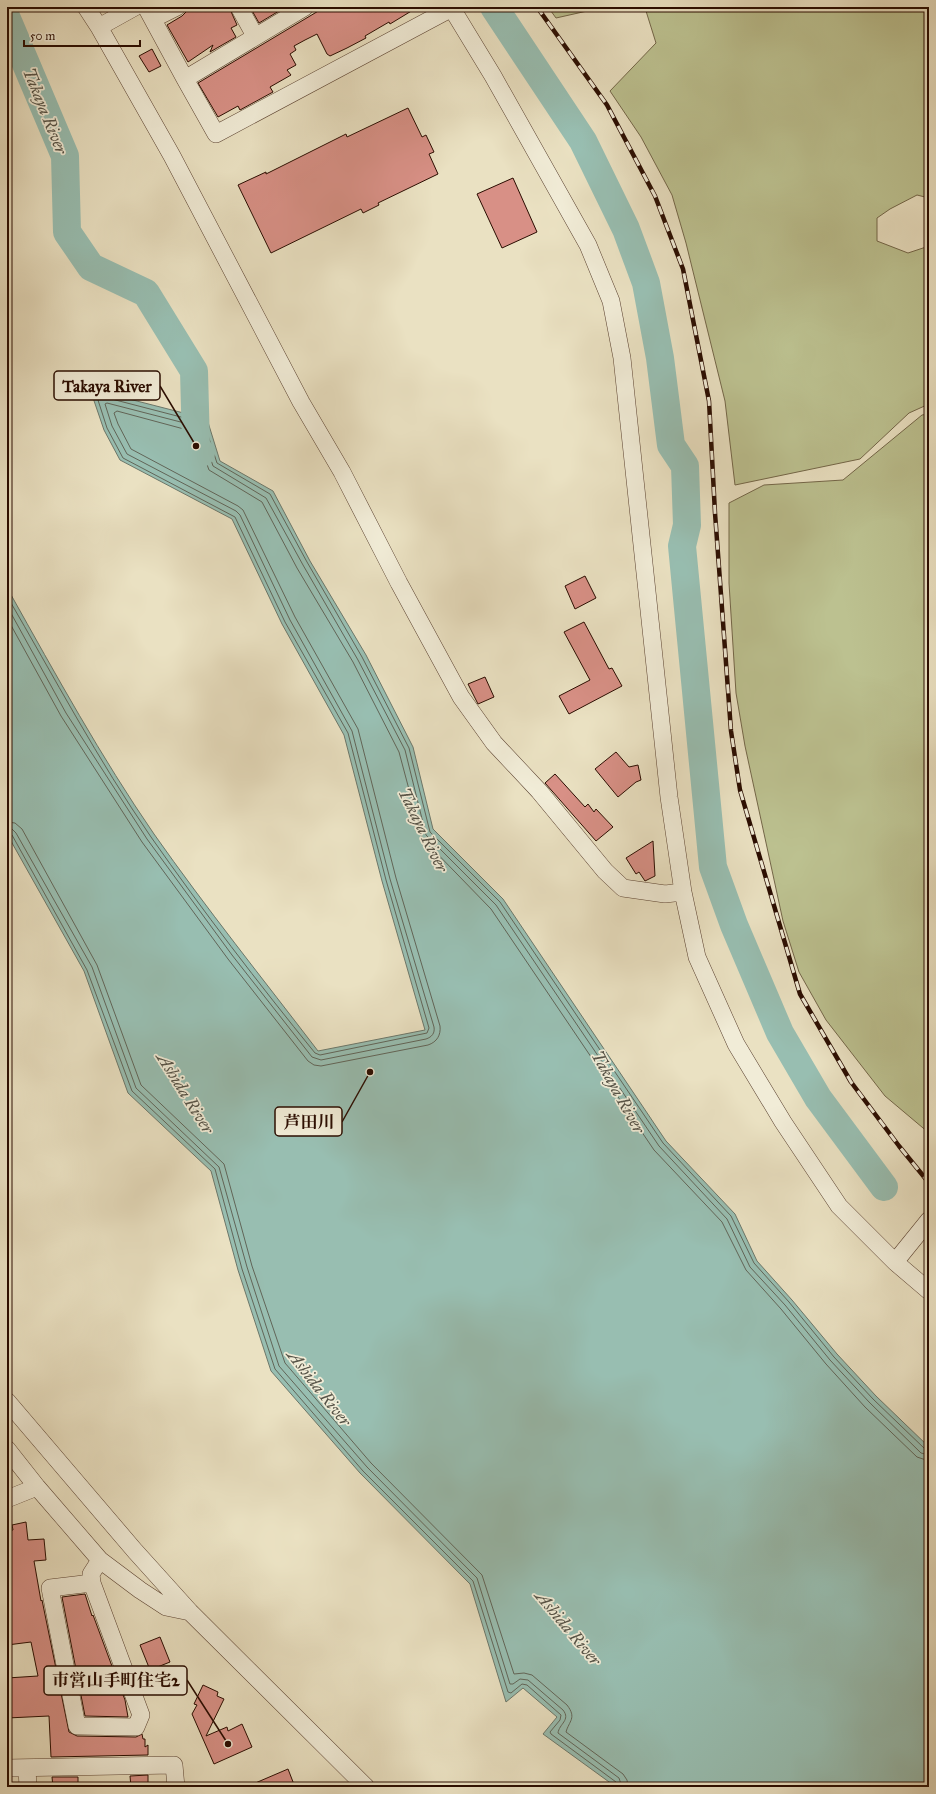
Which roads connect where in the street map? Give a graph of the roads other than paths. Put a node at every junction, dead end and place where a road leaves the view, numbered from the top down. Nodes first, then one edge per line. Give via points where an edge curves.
1 (86, 7) edge
2 (135, 7) edge
3 (177, 7) edge
4 (238, 7) edge
5 (305, 7) edge
6 (452, 8) edge
7 (149, 13) edge
8 (99, 27) junction
9 (254, 36) junction
10 (185, 79) junction
11 (683, 892) junction
12 (929, 1220) edge
13 (895, 1262) junction
14 (929, 1291) edge
15 (7, 1400) edge
16 (7, 1449) edge
17 (37, 1487) junction
18 (7, 1499) edge
19 (100, 1560) junction
20 (92, 1583) junction
21 (190, 1612) junction
22 (7, 1768) edge
23 (27, 1768) junction
24 (28, 1787) edge
25 (176, 1787) edge
26 (366, 1787) edge

1 - 8 street
2 - 8 street
3 - 7 street
4 - 9 street
5 - 9 street
6 - 10 street via 216,134
6 - 11 street via 588,245 611,301 622,358 669,797
7 - 10 street
8 - 11 street via 172,156 461,698 494,743 539,791 618,884 623,888 665,894
9 - 10 street
11 - 13 street via 697,957 736,1044 783,1122 839,1206
12 - 13 street
13 - 14 street
15 - 21 street
16 - 17 street
17 - 18 street
17 - 19 street
19 - 20 street via 91,1574
19 - 21 street via 166,1607
20 - 20 street via 141,1715 136,1727 77,1726 50,1588
21 - 26 street
22 - 23 street
23 - 24 street
23 - 25 street via 174,1765

